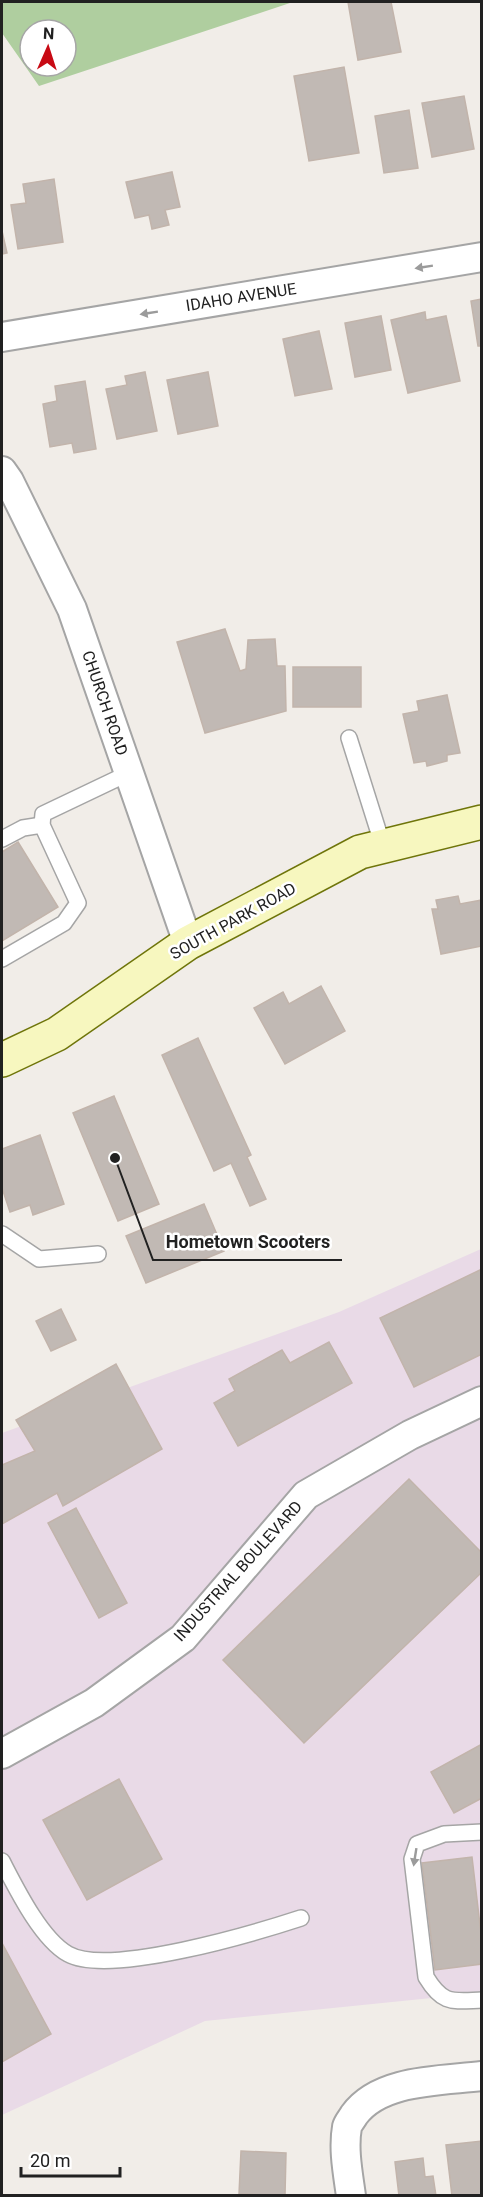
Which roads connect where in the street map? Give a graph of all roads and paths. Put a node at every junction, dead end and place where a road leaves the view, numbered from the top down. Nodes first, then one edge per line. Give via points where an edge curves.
1 (482, 257) edge
2 (2, 337) edge
3 (4, 479) edge
4 (349, 738) dead end
5 (129, 773) junction
6 (482, 822) edge
7 (42, 825) junction
8 (2, 839) edge
9 (383, 846) junction
10 (188, 944) junction
11 (2, 959) edge
12 (2, 1059) edge
13 (2, 1234) edge
14 (98, 1254) dead end
15 (482, 1401) edge
16 (2, 1754) edge
17 (481, 1834) edge
18 (2, 1861) edge
19 (301, 1918) dead end
20 (482, 2000) edge
21 (482, 2076) edge
22 (351, 2196) edge

1 -> 2 street, IDAHO AVENUE
3 - 5 street, CHURCH ROAD via 72,609
4 - 9 lane
5 - 7 lane via 43,814
5 - 10 street, CHURCH ROAD
6 - 9 main road, SOUTH PARK ROAD
7 - 8 lane via 22,828
7 - 11 lane via 78,903 64,923
9 - 10 main road, SOUTH PARK ROAD via 360,852
10 - 12 main road, SOUTH PARK ROAD via 57,1034
13 - 14 lane via 39,1259
15 - 16 street, INDUSTRIAL BOULEVARD via 410,1435 306,1495 183,1638 93,1703
17 -> 20 lane via 444,1834 417,1844 412,1859 426,1977 436,1993 452,2001
18 - 19 lane via 27,1907 55,1944 69,1955 83,1959 144,1957 233,1940
21 - 22 street via 400,2086 374,2096 358,2109 347,2125

